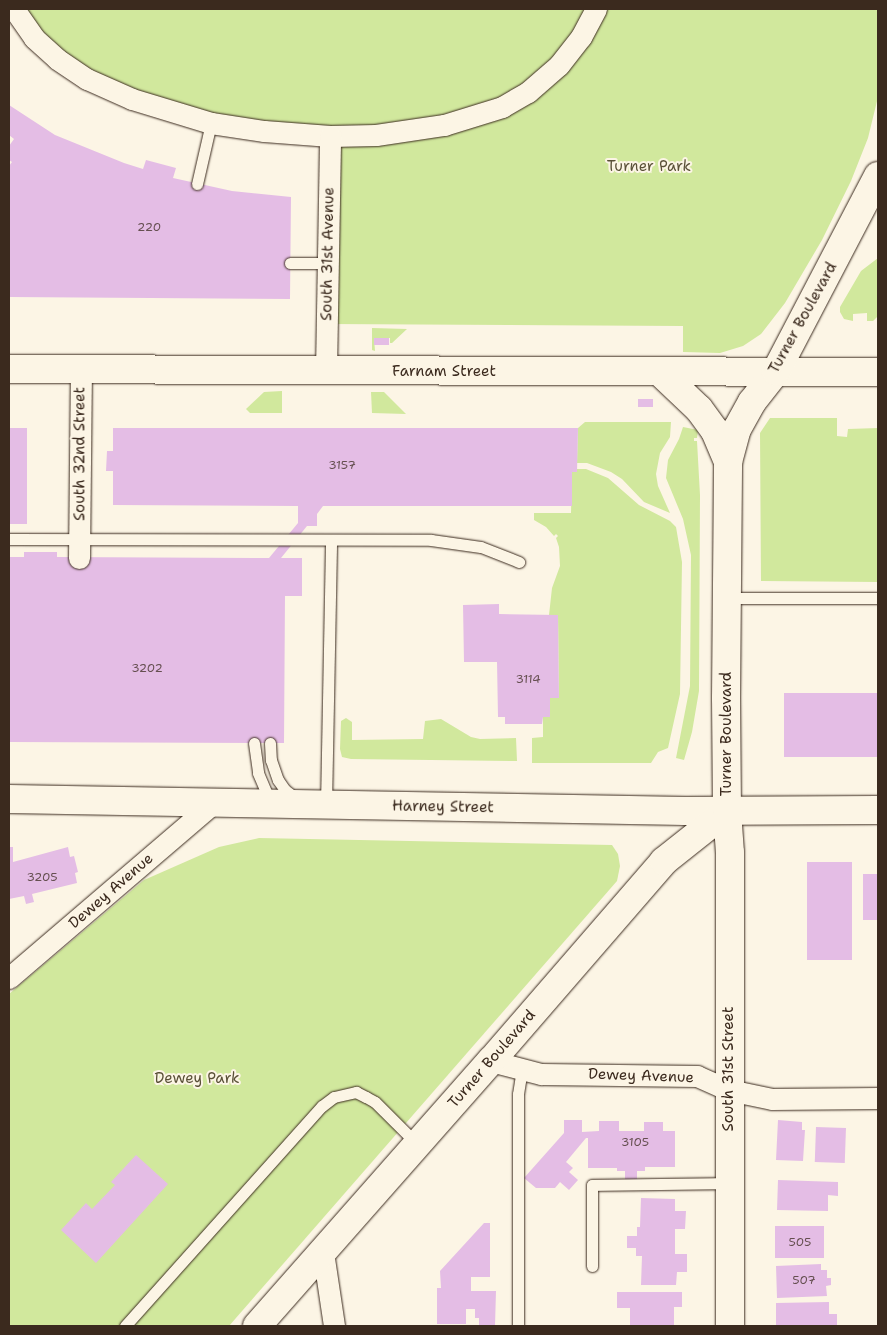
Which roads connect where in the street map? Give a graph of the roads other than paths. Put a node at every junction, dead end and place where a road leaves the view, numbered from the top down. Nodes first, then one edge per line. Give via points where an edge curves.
1 (14, 9) edge
2 (596, 9) edge
3 (211, 123) junction
4 (330, 136) junction
5 (878, 176) edge
6 (198, 184) dead end
7 (290, 263) dead end
8 (328, 263) junction
9 (9, 369) edge
10 (81, 369) junction
11 (326, 371) junction
12 (776, 371) junction
13 (878, 372) edge
14 (661, 373) junction
15 (728, 462) junction
16 (9, 538) edge
17 (331, 540) junction
18 (80, 548) junction
19 (519, 562) dead end
20 (726, 598) junction
21 (878, 598) edge
22 (254, 743) dead end
23 (270, 743) dead end
24 (9, 799) edge
25 (212, 804) junction
26 (272, 805) junction
27 (316, 805) junction
28 (878, 810) edge
29 (727, 811) junction
30 (9, 978) edge
31 (491, 1061) junction
32 (522, 1070) junction
33 (728, 1090) junction
34 (878, 1098) edge
35 (417, 1144) junction
36 (729, 1182) junction
37 (323, 1252) junction
38 (592, 1266) dead end
39 (126, 1326) edge
40 (257, 1326) edge
41 (334, 1326) edge
42 (518, 1326) edge
43 (730, 1326) edge

1 - 3 street via 34,38 79,74 132,100
2 - 4 street via 581,37 559,65 528,92 502,107 444,125 394,133
3 - 4 street
3 - 6 lane
4 - 8 street, South 31st Avenue
5 - 12 street, Turner Boulevard
7 - 8 lane
8 - 11 street, South 31st Avenue
9 - 10 street, Farnam Street
10 - 11 street, Farnam Street
10 - 18 street, South 32nd Street
11 - 14 street, Farnam Street
12 - 13 street, Farnam Street
12 - 14 street, Farnam Street
12 - 15 street, Turner Boulevard via 752,402 737,429
14 - 15 street via 700,409 716,431
15 - 20 street, Turner Boulevard
16 - 18 lane
17 - 18 lane
17 - 19 lane via 456,542 501,553
17 - 27 lane
20 - 21 lane
20 - 29 street, Turner Boulevard
22 - 26 lane via 258,773
23 - 27 lane via 271,760 285,790
24 - 25 street, Harney Street
25 - 26 street, Harney Street
25 - 30 street, Dewey Avenue
26 - 27 street, Harney Street
27 - 29 street, Harney Street
28 - 29 street, Harney Street
29 - 31 street, Turner Boulevard via 664,860
29 - 33 street, South 31st Street via 730,853
31 - 32 street, Dewey Avenue
31 - 35 street, Turner Boulevard
32 - 33 street, Dewey Avenue via 541,1074 686,1075 703,1078
32 - 42 lane via 518,1094
33 - 34 street, Dewey Avenue via 772,1099
33 - 36 street, South 31st Street
35 - 37 street, Turner Boulevard
35 - 39 lane via 366,1096 356,1092 334,1097 322,1106
36 - 38 lane via 592,1185
36 - 43 street, South 31st Street
37 - 40 street, Turner Boulevard
37 - 41 street

